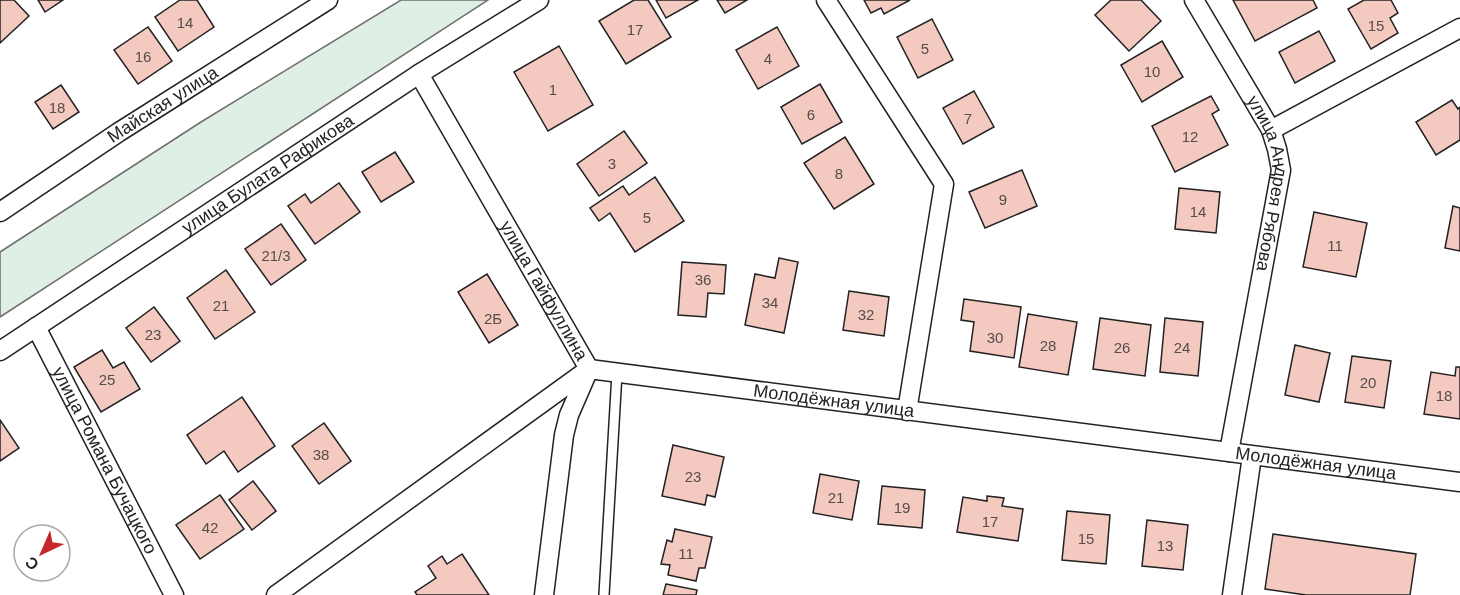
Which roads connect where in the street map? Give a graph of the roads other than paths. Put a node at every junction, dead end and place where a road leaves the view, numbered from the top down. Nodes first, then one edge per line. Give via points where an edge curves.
1 (328, 0) edge
2 (539, 0) edge
3 (826, 0) edge
4 (1194, 0) edge
5 (1460, 28) edge
6 (419, 74) junction
7 (1271, 130) junction
8 (0, 212) edge
9 (36, 327) junction
10 (0, 351) edge
11 (589, 369) junction
12 (617, 373) junction
13 (907, 411) junction
14 (1229, 452) junction
15 (1252, 456) junction
16 (1460, 482) edge
17 (174, 595) edge
18 (276, 595) edge
19 (544, 595) edge
20 (604, 595) edge
21 (1232, 595) edge

1 - 8 street, Майская улица
2 - 6 street, улица Булата Рафикова
3 - 13 street via 944,184
4 - 7 street, улица Андрея Рябова
5 - 7 street
6 - 9 street, улица Булата Рафикова
6 - 11 street, улица Гайфуллина
7 - 14 street, улица Андрея Рябова via 1281,170
9 - 10 street, улица Булата Рафикова
9 - 17 street, улица Романа Бучацкого
11 - 12 street, Молодёжная улица
11 - 18 street
11 - 19 street, улица Гайфуллина via 564,435
12 - 13 street, Молодёжная улица
12 - 20 lane
13 - 14 street, Молодёжная улица
14 - 15 street, Молодёжная улица
15 - 16 street, Молодёжная улица
15 - 21 street

